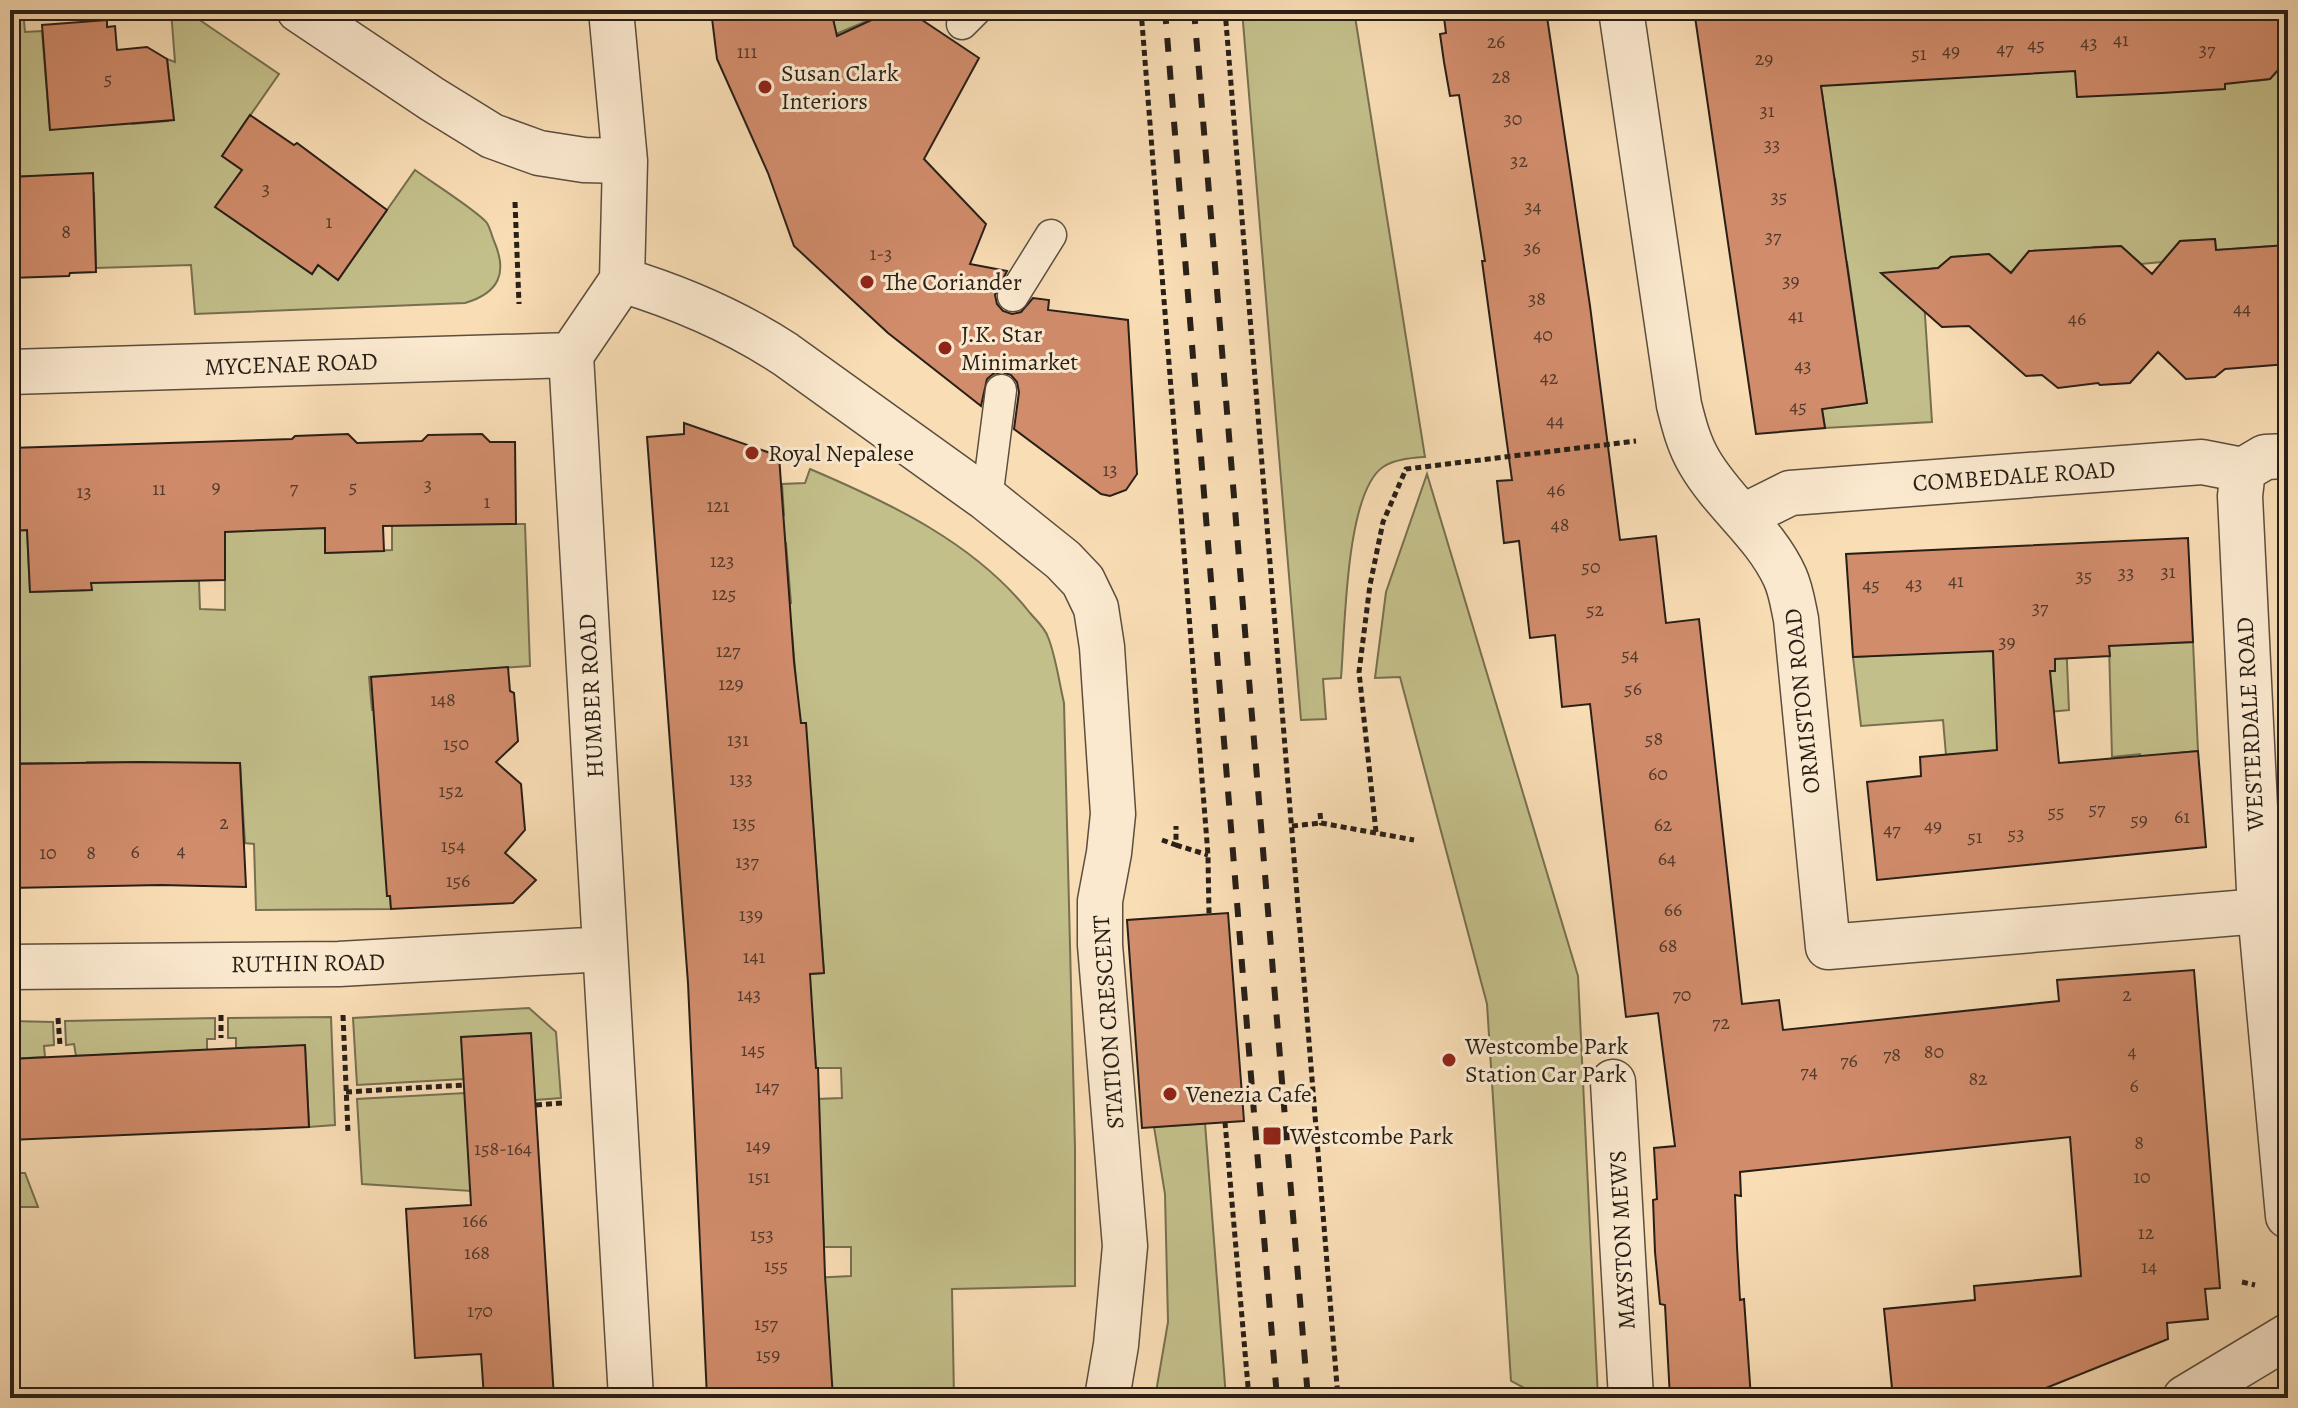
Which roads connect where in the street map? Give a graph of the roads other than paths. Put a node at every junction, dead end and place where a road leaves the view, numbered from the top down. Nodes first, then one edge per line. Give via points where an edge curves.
1 (299, 10) edge
2 (611, 10) edge
3 (1621, 10) edge
4 (625, 161) junction
5 (1051, 235) dead end
6 (622, 280) junction
7 (1013, 296) dead end
8 (571, 355) junction
9 (10, 372) edge
10 (1001, 390) dead end
11 (2288, 456) edge
12 (2243, 470) junction
13 (987, 499) junction
14 (1742, 517) junction
15 (2260, 911) junction
16 (605, 949) junction
17 (10, 967) edge
18 (1613, 1082) dead end
19 (2288, 1216) edge
20 (2288, 1336) edge
21 (631, 1398) edge
22 (1107, 1398) edge
23 (1631, 1398) edge
24 (2185, 1398) edge

1 - 4 street via 492,136 539,153
2 - 4 street
3 - 14 street, ORMISTON ROAD via 1684,426 1700,463
4 - 6 street
5 - 7 lane
6 - 8 street
6 - 13 street, STATION CRESCENT via 705,308 752,332
8 - 9 street, MYCENAE ROAD
8 - 16 street, HUMBER ROAD
10 - 13 lane
11 - 12 street via 2265,457
12 - 14 street, COMBEDALE ROAD via 2202,462 1790,493
12 - 15 street, WESTERDALE ROAD via 2240,506
13 - 22 street, STATION CRESCENT via 1083,581 1096,608 1102,647 1113,814 1100,901 1100,945 1125,1246
14 - 15 street, ORMISTON ROAD via 1786,579 1796,619 1828,947
15 - 19 street, WESTERDALE ROAD
16 - 17 street, RUTHIN ROAD via 339,964
16 - 21 street, HUMBER ROAD
18 - 23 street, MAYSTON MEWS
20 - 24 street

